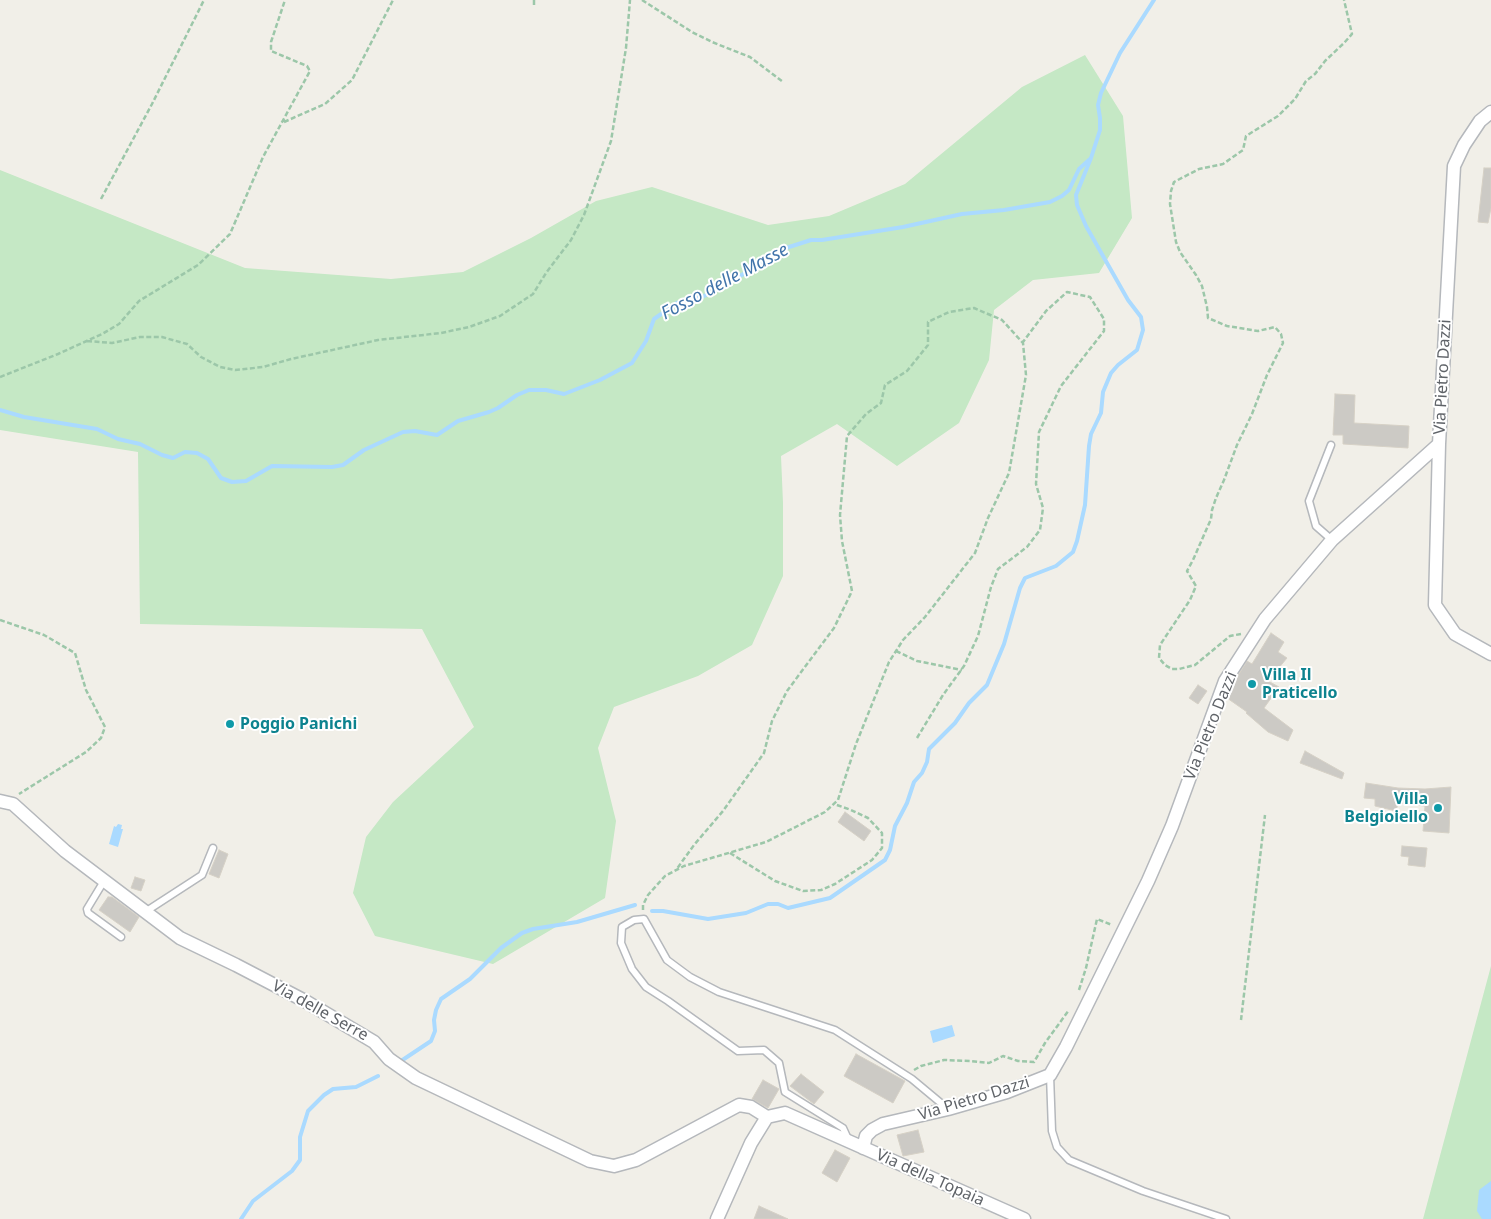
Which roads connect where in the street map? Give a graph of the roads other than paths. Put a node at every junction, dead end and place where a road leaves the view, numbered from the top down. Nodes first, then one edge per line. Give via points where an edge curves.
1 (1491, 112) edge
2 (1439, 444) junction
3 (1331, 445) dead end
4 (1332, 540) junction
5 (1491, 654) edge
6 (0, 801) edge
7 (213, 848) dead end
8 (104, 882) junction
9 (145, 912) junction
10 (121, 937) dead end
11 (1050, 1075) junction
12 (948, 1109) junction
13 (767, 1117) junction
14 (850, 1142) junction
15 (863, 1148) junction
16 (717, 1219) edge
17 (1024, 1219) edge
18 (1226, 1219) edge

1 - 2 street, Via Pietro Dazzi via 1480,121 1454,166
2 - 4 street, Via Pietro Dazzi
2 - 5 street via 1435,605 1455,634
3 - 4 lane via 1309,500 1316,526
4 - 11 street, Via Pietro Dazzi via 1265,619 1225,681 1172,826 1148,881
6 - 8 street, Via delle Serre via 13,804
7 - 9 lane via 202,875
8 - 9 street, Via delle Serre
8 - 10 lane via 87,909 88,913
9 - 13 street, Via delle Serre via 180,938 297,997 374,1042 389,1059 416,1078 590,1162 614,1166 636,1160 739,1105 751,1107
11 - 12 street, Via Pietro Dazzi via 1007,1092
11 - 18 lane via 1052,1131 1057,1147 1069,1160 1143,1191
12 - 14 lane via 905,1074 835,1030 719,992 690,977 668,960 644,919 622,927 621,943 632,969 646,987 738,1051 764,1050 778,1063 785,1092 842,1128
12 - 15 street, Via Pietro Dazzi via 883,1124 866,1136
13 - 14 street, Via della Topaia via 785,1113
13 - 16 street via 751,1143
14 - 15 street, Via della Topaia
15 - 17 street, Via della Topaia

